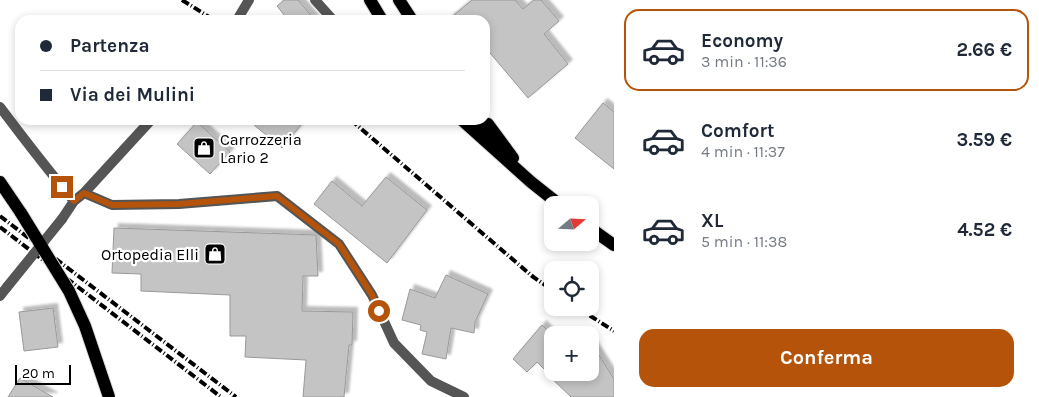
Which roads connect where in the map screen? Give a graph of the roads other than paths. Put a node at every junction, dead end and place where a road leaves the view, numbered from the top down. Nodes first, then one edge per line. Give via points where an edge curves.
1 (249, 0) edge
2 (315, 0) edge
3 (370, 0) edge
4 (399, 0) edge
5 (241, 15) edge
6 (328, 15) edge
7 (379, 15) edge
8 (409, 15) edge
9 (0, 107) edge
10 (146, 125) edge
11 (468, 125) edge
12 (480, 125) edge
13 (489, 125) edge
14 (0, 182) edge
15 (531, 182) junction
16 (84, 193) junction
17 (549, 196) edge
18 (74, 201) junction
19 (599, 234) edge
20 (614, 245) edge
21 (0, 296) edge
22 (110, 397) edge
23 (464, 397) edge

1 - 5 street
2 - 6 street
3 - 7 main road
4 - 8 main road
9 - 18 street
10 - 16 street
11 - 15 main road
12 - 15 main road
13 - 15 main road
14 - 22 main road, bridge via 69,291
15 - 17 main road
16 - 18 street
16 - 23 street via 112,205 179,204 277,196 339,244 372,295 394,343 431,382
18 - 21 street, bridge
19 - 20 main road

